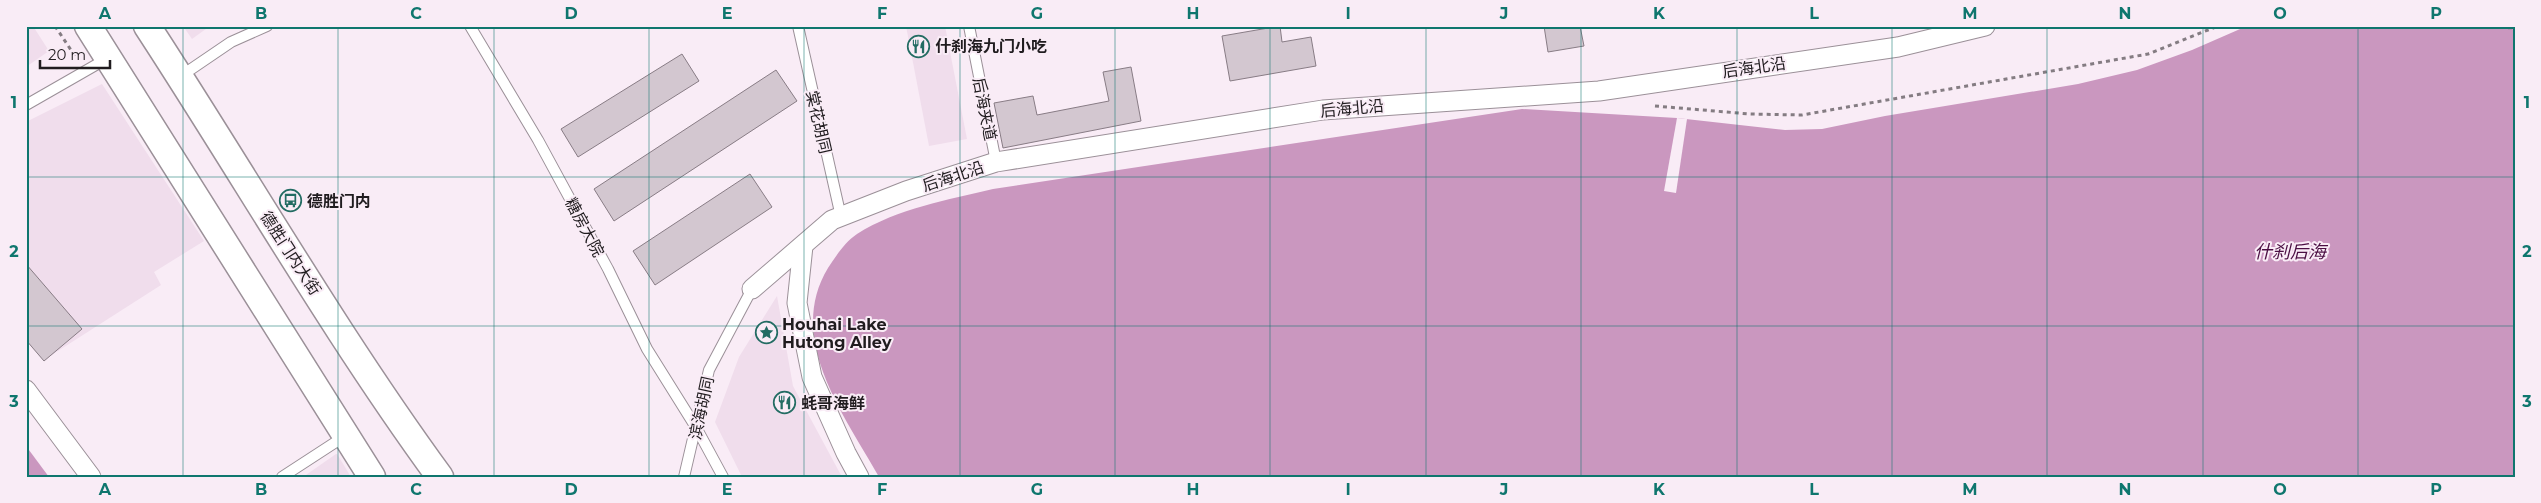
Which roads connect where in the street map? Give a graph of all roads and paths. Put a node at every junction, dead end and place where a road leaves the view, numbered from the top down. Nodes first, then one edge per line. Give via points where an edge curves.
1 (55, 26) edge
2 (88, 26) edge
3 (147, 26) edge
4 (267, 26) edge
5 (470, 26) edge
6 (798, 26) edge
7 (969, 26) edge
8 (1985, 26) edge
9 (2218, 26) edge
10 (2468, 26) edge
11 (2515, 28) edge
12 (108, 57) junction
13 (84, 71) junction
14 (180, 76) junction
15 (26, 105) edge
16 (1646, 105) dead end
17 (996, 162) junction
18 (841, 217) junction
19 (803, 246) junction
20 (752, 289) joint
21 (26, 390) edge
22 (697, 429) junction
23 (345, 436) junction
24 (91, 477) edge
25 (282, 477) edge
26 (372, 477) edge
27 (440, 477) edge
28 (684, 477) edge
29 (723, 477) edge
30 (859, 477) edge

1 - 13 path
2 - 12 main road
3 - 14 main road, 德胜门内大街
4 - 14 lane via 231,42
5 - 22 lane, 糖房大院 via 543,149 647,349
6 - 18 lane, 棠花胡同
7 - 17 lane, 后海夹道
8 - 17 street, 后海北沿 via 1898,47 1599,91 1323,110
9 - 16 path via 2148,54 1802,115
10 - 11 path
12 - 13 lane
12 - 23 main road
13 - 15 lane
14 - 27 main road, 德胜门内大街 via 267,217 411,438
17 - 18 street, 后海北沿 via 906,191
18 - 19 street, 后海北沿 via 832,220
19 - 20 street, 后海北沿
19 - 30 street via 797,303 812,377
20 - 22 lane, 滨海胡同 via 710,370
21 - 24 street
22 - 28 lane, 滨海胡同
22 - 29 lane, 糖房大院
23 - 25 lane
23 - 26 main road

